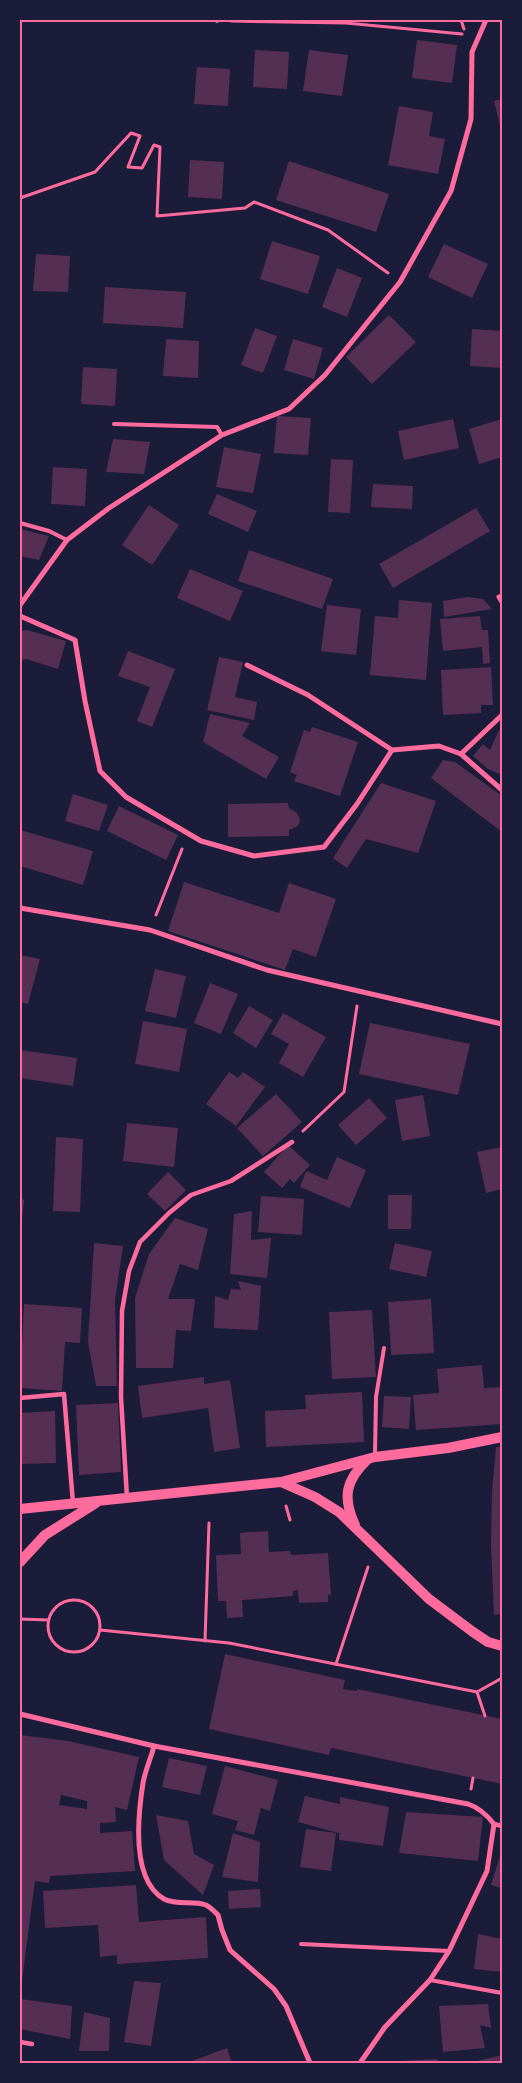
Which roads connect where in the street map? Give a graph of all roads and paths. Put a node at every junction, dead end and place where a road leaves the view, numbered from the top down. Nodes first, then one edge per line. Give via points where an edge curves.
1 (217, 20) edge
2 (486, 20) edge
3 (465, 35) dead end
4 (20, 198) edge
5 (400, 282) junction
6 (114, 424) dead end
7 (222, 435) junction
8 (20, 523) edge
9 (66, 540) junction
10 (20, 605) edge
11 (20, 616) edge
12 (247, 665) dead end
13 (502, 715) edge
14 (392, 750) junction
15 (461, 754) junction
16 (502, 790) edge
17 (188, 834) junction
18 (20, 908) edge
19 (150, 930) junction
20 (359, 990) junction
21 (502, 1024) edge
22 (292, 1142) joint
23 (384, 1348) dead end
24 (20, 1398) edge
25 (502, 1438) edge
26 (372, 1458) junction
27 (281, 1482) junction
28 (127, 1499) junction
29 (99, 1502) junction
30 (73, 1504) junction
31 (20, 1509) edge
32 (209, 1523) dead end
33 (358, 1530) junction
34 (375, 1547) junction
35 (20, 1562) edge
36 (20, 1620) edge
37 (48, 1620) junction
38 (100, 1630) junction
39 (205, 1641) junction
40 (502, 1646) edge
41 (336, 1664) junction
42 (502, 1678) edge
43 (477, 1692) junction
44 (20, 1714) edge
45 (485, 1716) dead end
46 (154, 1746) junction
47 (494, 1824) junction
48 (502, 1826) edge
49 (301, 1944) dead end
50 (449, 1951) junction
51 (430, 1980) junction
52 (502, 1994) edge
53 (20, 2042) edge
54 (32, 2044) dead end
55 (310, 2063) edge
56 (360, 2063) edge

1 - 3 path via 346,23
2 - 5 street via 472,52 471,119 451,191
4 - 5 path via 94,172 131,133 140,136 128,167 142,168 154,145 160,147 157,216 245,208 254,202 328,230
5 - 7 street via 325,375 289,409
6 - 7 lane via 217,427
7 - 9 street via 109,508
8 - 9 lane via 49,531
9 - 10 street
11 - 17 street via 76,640 100,771 126,797
12 - 14 street via 308,696
13 - 15 street
14 - 15 street via 438,746
14 - 17 street via 324,847 254,856 201,841
15 - 16 street
17 - 19 path
18 - 19 street
19 - 20 street via 267,970
20 - 21 street
20 - 22 path via 344,1092
22 - 28 street via 231,1181 191,1195 140,1242 129,1271 122,1311 121,1397
23 - 26 lane via 376,1397
24 - 30 street via 64,1394
25 - 26 main road
26 - 27 main road
26 - 33 main road via 356,1470 348,1488 348,1505
27 - 28 main road
27 - 33 main road via 315,1496
28 - 29 main road
29 - 30 main road
29 - 35 main road via 45,1535
30 - 31 main road
32 - 39 path
33 - 34 main road
34 - 40 main road via 429,1598 472,1632
34 - 41 path
36 - 37 path
37 - 38 path via 60,1604 80,1600 96,1611
37 - 38 path via 52,1641 70,1652 90,1648
38 - 39 path
39 - 41 path
41 - 43 path
42 - 43 path
43 - 45 path
44 - 46 street
46 - 47 street via 468,1804 488,1816
46 - 55 street via 144,1781 139,1821 141,1865 151,1886 164,1899 206,1905 218,1915 230,1950 274,1989 286,2006
47 - 48 street
47 - 50 street via 487,1871
49 - 50 lane
50 - 51 street
51 - 52 lane
51 - 56 street via 385,2027
53 - 54 street

